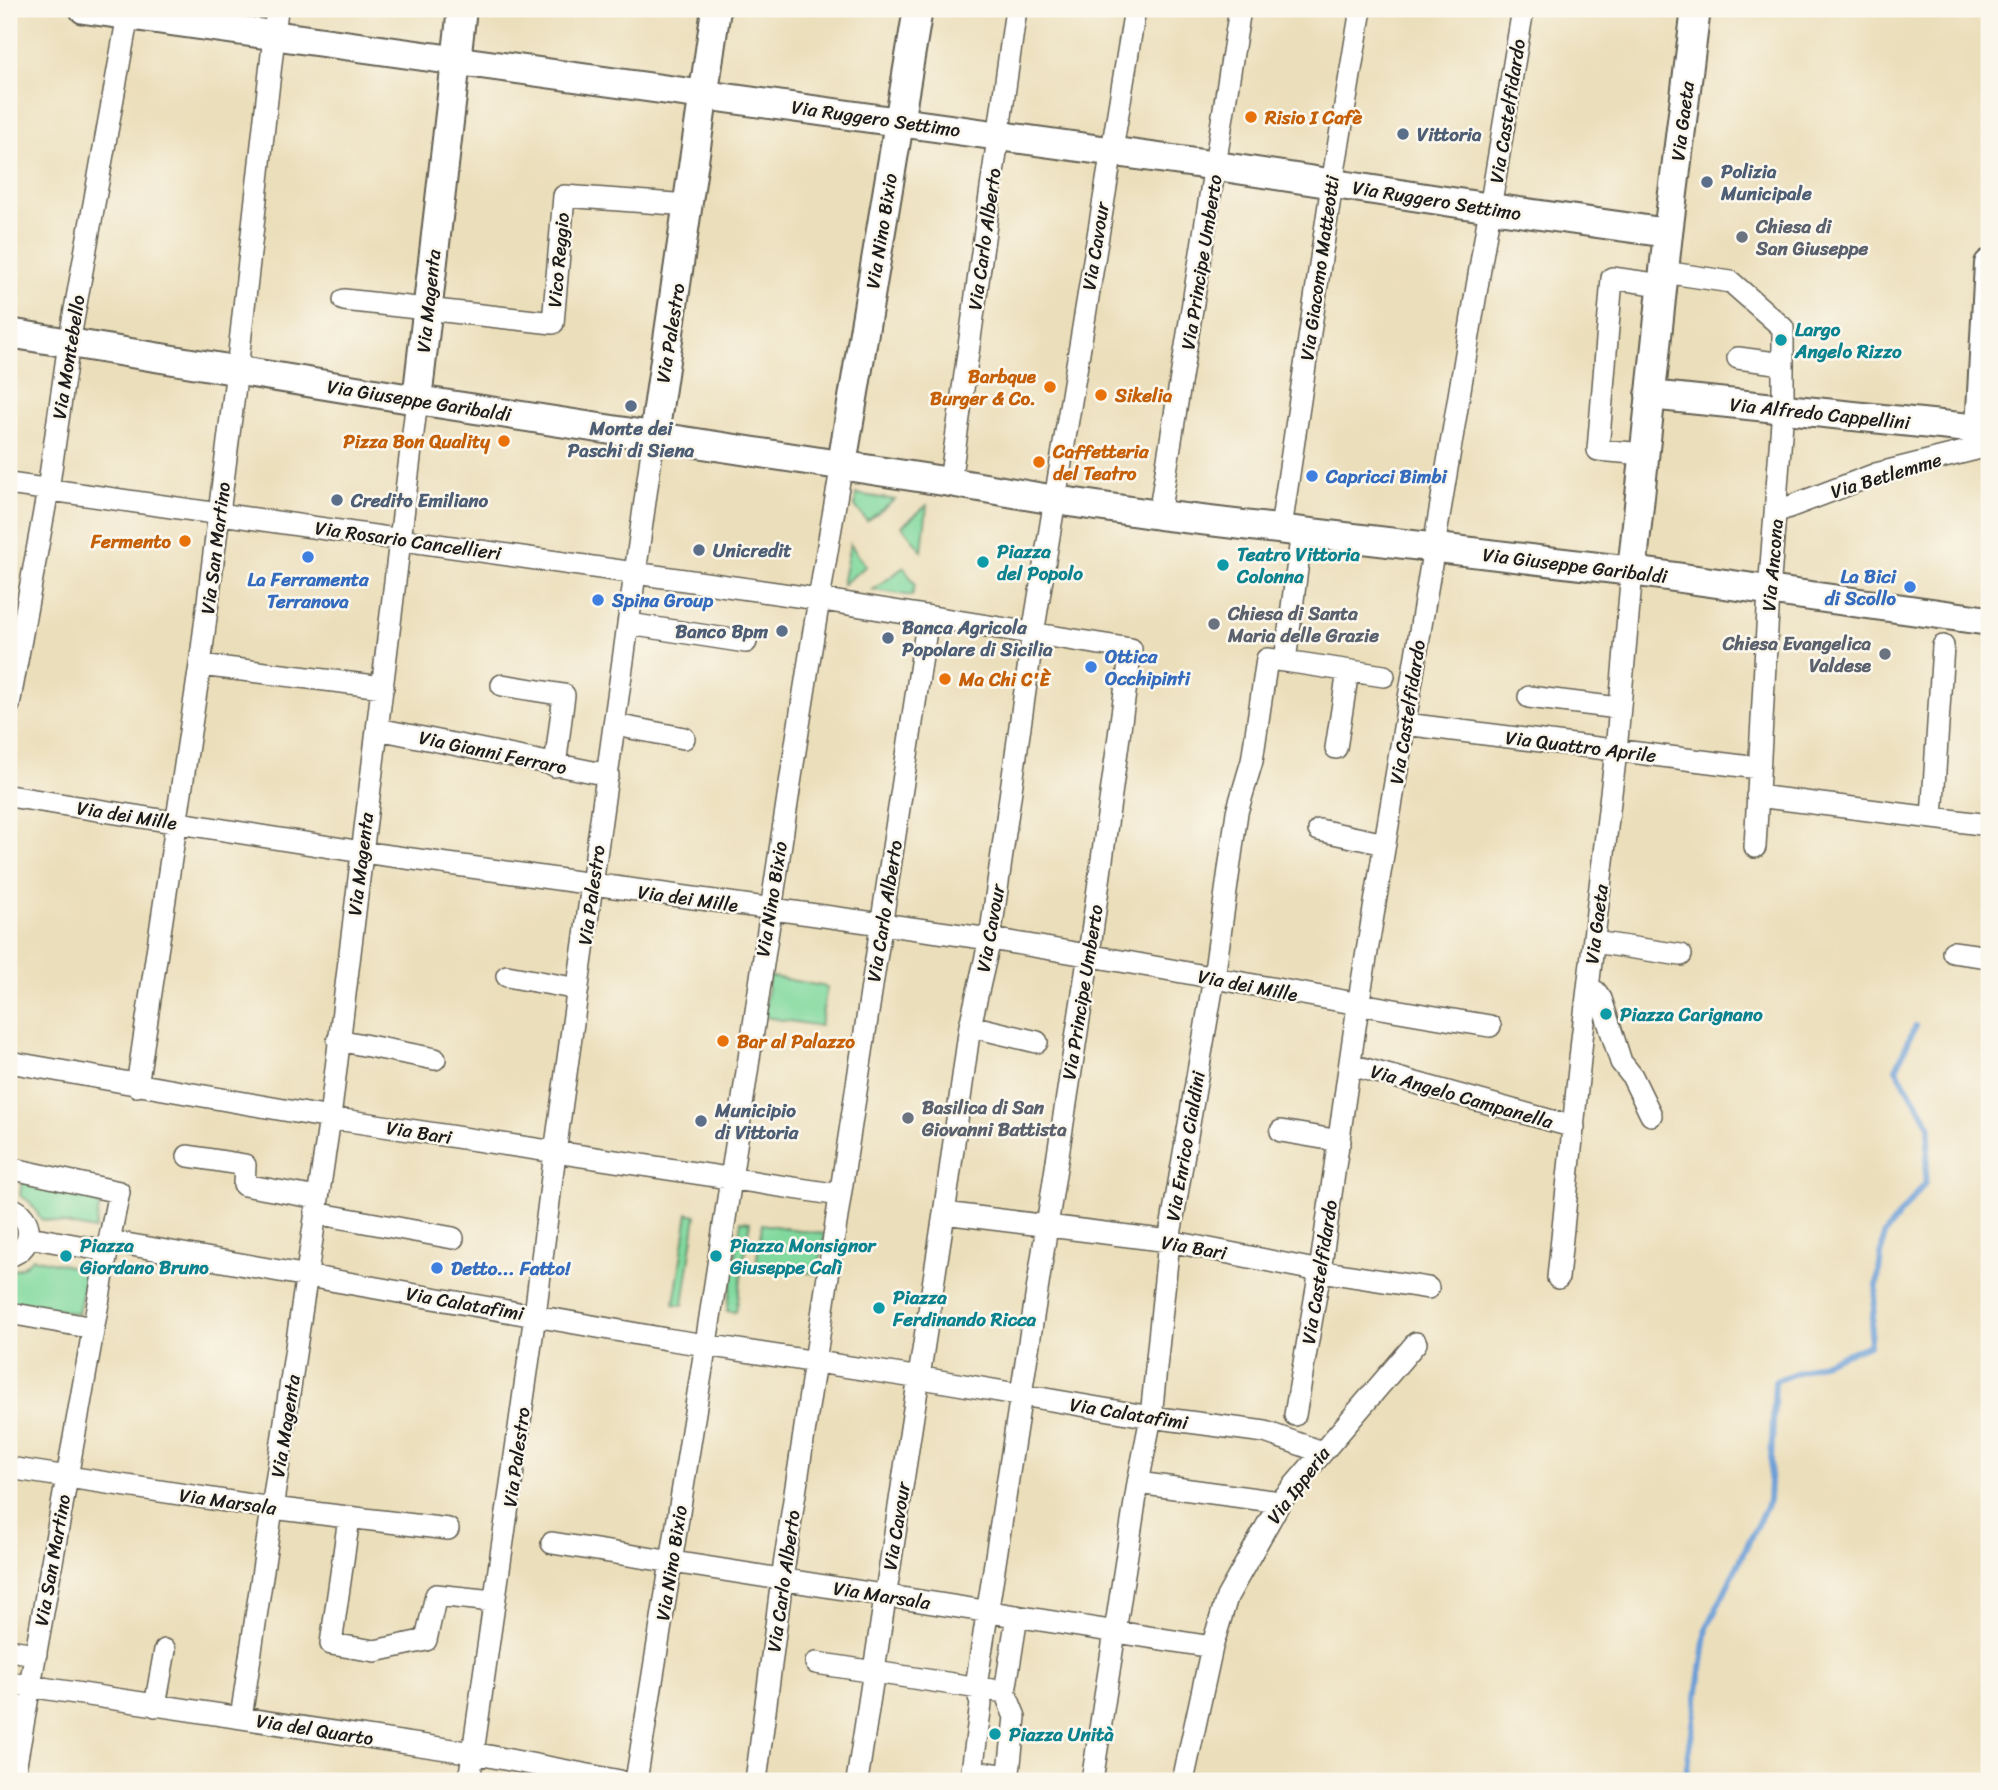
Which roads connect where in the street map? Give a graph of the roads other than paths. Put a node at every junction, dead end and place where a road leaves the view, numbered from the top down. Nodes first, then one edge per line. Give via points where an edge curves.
1 (84, 9) edge
2 (463, 9) edge
3 (716, 9) edge
4 (918, 9) edge
5 (1016, 9) edge
6 (1135, 9) edge
7 (1240, 9) edge
8 (1361, 9) edge
9 (1524, 9) edge
10 (1696, 9) edge
11 (129, 12) edge
12 (276, 22) edge
13 (457, 60) junction
14 (704, 95) junction
15 (900, 121) junction
16 (999, 136) junction
17 (1110, 152) junction
18 (1217, 166) junction
19 (1332, 184) junction
20 (689, 205) junction
21 (1491, 208) junction
22 (1668, 233) junction
23 (1989, 264) edge
24 (1663, 279) junction
25 (344, 300) dead end
26 (1988, 300) edge
27 (427, 308) junction
28 (9, 333) edge
29 (69, 344) junction
30 (1738, 358) dead end
31 (1783, 364) junction
32 (237, 370) junction
33 (1650, 395) junction
34 (417, 400) junction
35 (1783, 409) junction
36 (1984, 430) edge
37 (654, 436) junction
38 (1644, 454) junction
39 (838, 460) junction
40 (951, 475) junction
41 (9, 484) edge
42 (48, 490) junction
43 (1056, 491) junction
44 (1776, 512) junction
45 (220, 514) junction
46 (1159, 515) junction
47 (1291, 530) junction
48 (401, 538) junction
49 (1436, 548) junction
50 (1632, 571) junction
51 (634, 574) junction
52 (1769, 592) junction
53 (813, 605) junction
54 (1989, 621) edge
55 (629, 624) junction
56 (927, 625) junction
57 (1032, 640) junction
58 (746, 642) dead end
59 (1943, 646) dead end
60 (1285, 661) junction
61 (1129, 662) joint
62 (200, 665) junction
63 (1348, 671) junction
64 (1384, 676) dead end
65 (502, 685) dead end
66 (383, 687) junction
67 (1529, 697) dead end
68 (9, 705) edge
69 (1618, 708) junction
70 (1405, 724) junction
71 (615, 725) junction
72 (378, 729) junction
73 (684, 738) dead end
74 (1336, 748) dead end
75 (1616, 751) junction
76 (555, 766) junction
77 (1758, 768) junction
78 (608, 775) junction
79 (9, 796) edge
80 (1757, 796) junction
81 (1931, 818) junction
82 (176, 823) junction
83 (1989, 825) edge
84 (1319, 830) dead end
85 (1385, 844) junction
86 (1755, 847) dead end
87 (362, 852) junction
88 (593, 884) junction
89 (769, 909) junction
90 (882, 923) junction
91 (990, 939) junction
92 (1594, 942) junction
93 (1953, 952) dead end
94 (1088, 954) junction
95 (1681, 955) dead end
96 (1989, 957) edge
97 (507, 976) dead end
98 (1214, 978) junction
99 (578, 989) junction
100 (1588, 991) junction
101 (1358, 1006) junction
102 (970, 1026) junction
103 (1490, 1026) dead end
104 (338, 1040) junction
105 (1037, 1042) dead end
106 (435, 1059) dead end
107 (9, 1062) edge
108 (1351, 1065) junction
109 (137, 1086) junction
110 (1651, 1115) dead end
111 (330, 1118) junction
112 (1574, 1128) junction
113 (1280, 1132) dead end
114 (1340, 1141) junction
115 (555, 1153) junction
116 (188, 1156) dead end
117 (13, 1168) edge
118 (731, 1180) junction
119 (838, 1193) junction
120 (9, 1206) edge
121 (316, 1206) junction
122 (949, 1212) junction
123 (1045, 1226) junction
124 (29, 1237) junction
125 (453, 1238) dead end
126 (1169, 1241) junction
127 (114, 1245) junction
128 (9, 1256) edge
129 (1320, 1271) junction
130 (307, 1276) junction
131 (1558, 1278) dead end
132 (1428, 1288) dead end
133 (9, 1313) edge
134 (535, 1315) junction
135 (93, 1333) junction
136 (1416, 1343) dead end
137 (706, 1345) junction
138 (811, 1367) junction
139 (923, 1384) junction
140 (1020, 1396) junction
141 (1295, 1415) dead end
142 (1151, 1417) junction
143 (1322, 1452) junction
144 (9, 1468) edge
145 (66, 1477) junction
146 (1138, 1483) junction
147 (1280, 1502) junction
148 (272, 1508) junction
149 (349, 1518) junction
150 (448, 1529) dead end
151 (552, 1543) dead end
152 (672, 1562) junction
153 (782, 1579) junction
154 (885, 1596) junction
155 (493, 1601) junction
156 (986, 1612) junction
157 (1017, 1616) junction
158 (1115, 1631) junction
159 (1212, 1647) junction
160 (9, 1650) edge
161 (166, 1650) dead end
162 (36, 1654) junction
163 (816, 1663) dead end
164 (873, 1671) junction
165 (9, 1683) edge
166 (972, 1685) junction
167 (30, 1686) junction
168 (1005, 1692) junction
169 (155, 1706) junction
170 (241, 1718) junction
171 (473, 1753) junction
172 (1009, 1779) edge
173 (13, 1781) edge
174 (469, 1781) edge
175 (621, 1781) edge
176 (636, 1781) edge
177 (756, 1781) edge
178 (857, 1781) edge
179 (1092, 1781) edge
180 (1183, 1781) edge

1 - 11 main road, Via Ruggero Settimo
2 - 13 main road, Via Magenta
3 - 14 main road, Via Palestro
4 - 15 main road, Via Nino Bixio
5 - 16 street, Via Carlo Alberto
6 - 17 street, Via Cavour
7 - 18 street, Via Principe Umberto
8 - 19 street, Via Giacomo Matteotti
9 - 21 street, Via Castelfidardo
10 - 22 main road, Via Gaeta
11 - 12 main road, Via Ruggero Settimo
11 - 29 street, Via Montebello
12 - 13 main road, Via Ruggero Settimo
12 - 32 street, Via San Martino
13 - 14 main road, Via Ruggero Settimo
13 - 27 main road, Via Magenta
14 - 15 main road, Via Ruggero Settimo
14 - 20 main road, Via Palestro
15 - 16 main road, Via Ruggero Settimo
15 - 39 main road, Via Nino Bixio
16 - 17 main road, Via Ruggero Settimo
16 - 40 street, Via Carlo Alberto
17 - 18 main road, Via Ruggero Settimo
17 - 43 street, Via Cavour
18 - 19 main road, Via Ruggero Settimo
18 - 46 street, Via Principe Umberto
19 - 21 main road, Via Ruggero Settimo
19 - 47 street, Via Giacomo Matteotti
20 - 27 street, Vico Reggio via 564,196 553,323
20 - 37 main road, Via Palestro
21 - 22 main road, Via Ruggero Settimo
21 - 49 street, Via Castelfidardo
22 - 24 main road, Via Gaeta
23 - 26 main road
24 - 31 street, Via Ancona via 1731,282 1783,328
24 - 33 main road, Via Gaeta
24 - 38 street, Via Ancona via 1612,278 1598,450
25 - 27 street
26 - 36 main road
27 - 34 main road, Via Magenta
28 - 29 main road, Via Giuseppe Garibaldi
29 - 32 main road, Via Giuseppe Garibaldi
29 - 42 street, Via Montebello
30 - 31 street
31 - 35 street, Via Ancona
32 - 34 main road, Via Giuseppe Garibaldi
32 - 45 street, Via San Martino
33 - 35 main road, Via Alfredo Cappellini
33 - 38 main road, Via Gaeta
34 - 37 main road, Via Giuseppe Garibaldi
34 - 48 street, Via Magenta
35 - 36 main road, Via Alfredo Cappellini
35 - 44 street, Via Ancona
36 - 44 street, Via Betlemme via 1980,448 1875,474
37 - 39 main road, Via Giuseppe Garibaldi
37 - 51 street, Via Palestro
38 - 50 main road, Via Gaeta
39 - 40 main road, Via Giuseppe Garibaldi
39 - 53 street, Via Nino Bixio
40 - 43 main road, Via Giuseppe Garibaldi
41 - 42 street, Via Rosario Cancellieri
42 - 45 street, Via Rosario Cancellieri
42 - 68 street, Via Montebello
43 - 46 main road, Via Giuseppe Garibaldi
43 - 57 street, Via Cavour
44 - 52 street, Via Ancona
45 - 48 street, Via Rosario Cancellieri
45 - 62 street, Via San Martino
46 - 47 main road, Via Giuseppe Garibaldi
47 - 49 main road, Via Giuseppe Garibaldi
47 - 60 street
48 - 51 street, Via Rosario Cancellieri
48 - 66 street, Via Magenta
49 - 50 main road, Via Giuseppe Garibaldi
49 - 70 street, Via Castelfidardo
50 - 52 main road, Via Giuseppe Garibaldi
50 - 69 street, Via Gaeta
51 - 53 street, Via Rosario Cancellieri
51 - 55 street, Via Palestro
52 - 54 main road, Via Giuseppe Garibaldi
52 - 77 street, Via Ancona
53 - 56 street, Via Rosario Cancellieri
53 - 89 street, Via Nino Bixio
55 - 58 street
55 - 71 street, Via Palestro
56 - 57 street, Via Rosario Cancellieri
56 - 90 street, Via Carlo Alberto
57 - 61 street, Via Rosario Cancellieri via 1131,649
57 - 91 street, Via Cavour
59 - 81 street
60 - 63 street
60 - 98 street, Via Enrico Cialdini via 1267,659 1252,761 1237,812
61 - 94 street, Via Principe Umberto
62 - 66 street
62 - 82 street, Via San Martino
63 - 64 street
63 - 74 street
65 - 76 street via 564,695
66 - 72 street, Via Magenta
67 - 69 street
69 - 75 street, Via Gaeta
70 - 75 street, Via Quattro Aprile
70 - 85 street, Via Castelfidardo
71 - 73 street
71 - 78 street, Via Palestro
72 - 76 street, Via Gianni Ferraro
72 - 87 street, Via Magenta
75 - 77 street, Via Quattro Aprile
75 - 92 street, Via Gaeta
76 - 78 street, Via Gianni Ferraro
77 - 80 street, Via Ancona
78 - 88 street, Via Palestro
79 - 82 street, Via dei Mille
80 - 81 street
80 - 86 street, Via Ancona
81 - 83 street
82 - 87 street, Via dei Mille
82 - 109 street, Via San Martino
84 - 85 street
85 - 101 street, Via Castelfidardo
87 - 88 street, Via dei Mille
87 - 104 street, Via Magenta
88 - 89 street, Via dei Mille
88 - 99 street, Via Palestro
89 - 90 street, Via dei Mille
89 - 118 street, Via Nino Bixio
90 - 91 street, Via dei Mille
90 - 119 street, Via Carlo Alberto
91 - 94 street, Via dei Mille
91 - 102 street, Via Cavour
92 - 95 street
92 - 100 street, Via Gaeta
93 - 96 street
94 - 98 street, Via dei Mille
94 - 123 street, Via Principe Umberto
97 - 99 street
98 - 101 street, Via dei Mille
98 - 126 street, Via Enrico Cialdini
99 - 115 street, Via Palestro
100 - 110 street via 1601,999 1621,1062
100 - 112 street, Via Gaeta
101 - 103 street, Via dei Mille
101 - 108 street, Via Castelfidardo
102 - 105 street
102 - 122 street, Via Cavour
104 - 106 street
104 - 111 street, Via Magenta
107 - 109 street, Via Bari
108 - 112 street, Via Angelo Campanella
108 - 114 street, Via Castelfidardo
109 - 111 street, Via Bari
111 - 115 street, Via Bari
111 - 121 street, Via Magenta
112 - 131 street, Via Gaeta
113 - 114 street
114 - 129 street, Via Castelfidardo
115 - 118 street, Via Bari
115 - 134 street, Via Palestro
116 - 121 street via 245,1165 244,1185
117 - 120 street
117 - 127 street, Via San Martino via 118,1192
118 - 119 street, Via Bari
118 - 137 street, Via Nino Bixio
119 - 138 street, Via Carlo Alberto
120 - 124 street via 23,1214
121 - 125 street
121 - 130 street, Via Magenta
122 - 123 street, Via Bari
122 - 139 street, Via Cavour
123 - 126 street, Via Bari
123 - 140 street, Via Principe Umberto
124 - 127 street, Via Calatafimi
124 - 128 street via 20,1252
126 - 129 street, Via Bari
126 - 142 street, Via Enrico Cialdini
127 - 130 street, Via Calatafimi
127 - 135 street, Via San Martino
129 - 132 street, Via Bari
129 - 141 street, Via Castelfidardo
130 - 134 street, Via Calatafimi
130 - 148 street, Via Magenta
133 - 135 street
134 - 137 street, Via Calatafimi
134 - 155 street, Via Palestro
135 - 145 street, Via San Martino
136 - 143 street, Via Ipperia
137 - 138 street, Via Calatafimi
137 - 152 street, Via Nino Bixio
138 - 139 street, Via Calatafimi
138 - 153 street, Via Carlo Alberto
139 - 140 street, Via Calatafimi
139 - 154 street, Via Cavour
140 - 142 street, Via Calatafimi
140 - 156 street, Via Principe Umberto
142 - 143 street, Via Calatafimi via 1265,1432
142 - 146 street, Via Enrico Cialdini
143 - 147 street, Via Ipperia
144 - 145 street, Via Marsala
145 - 148 street, Via Marsala
145 - 162 street, Via San Martino
146 - 147 street
146 - 158 street, Via Enrico Cialdini
147 - 159 street, Via Ipperia via 1227,1597
148 - 149 street, Via Marsala
148 - 170 street, Via Magenta
149 - 150 street, Via Marsala
149 - 155 street via 331,1644 375,1651 426,1640 436,1595
151 - 152 street, Via Marsala
152 - 153 street, Via Marsala
152 - 176 street, Via Nino Bixio
153 - 154 street, Via Marsala
153 - 177 street, Via Carlo Alberto
154 - 156 street, Via Marsala
154 - 164 street, Via Cavour
155 - 171 street, Via Palestro
156 - 157 street, Via Marsala
156 - 166 street, Via Principe Umberto
157 - 158 street, Via Marsala
157 - 168 street
158 - 159 street, Via Marsala
158 - 179 street, Via Enrico Cialdini
159 - 180 street, Via Ipperia
160 - 162 street
161 - 169 street
162 - 167 street, Via San Martino
163 - 164 street
164 - 166 street
164 - 178 street, Via Cavour
165 - 167 street, Via del Quarto
166 - 168 street
166 - 172 street, Via Principe Umberto via 982,1704 972,1771
167 - 169 street, Via del Quarto
167 - 173 street, Via San Martino
168 - 172 street via 1015,1717
169 - 170 street, Via del Quarto
170 - 171 street, Via del Quarto
171 - 174 street, Via Palestro
171 - 175 street, Via del Quarto

